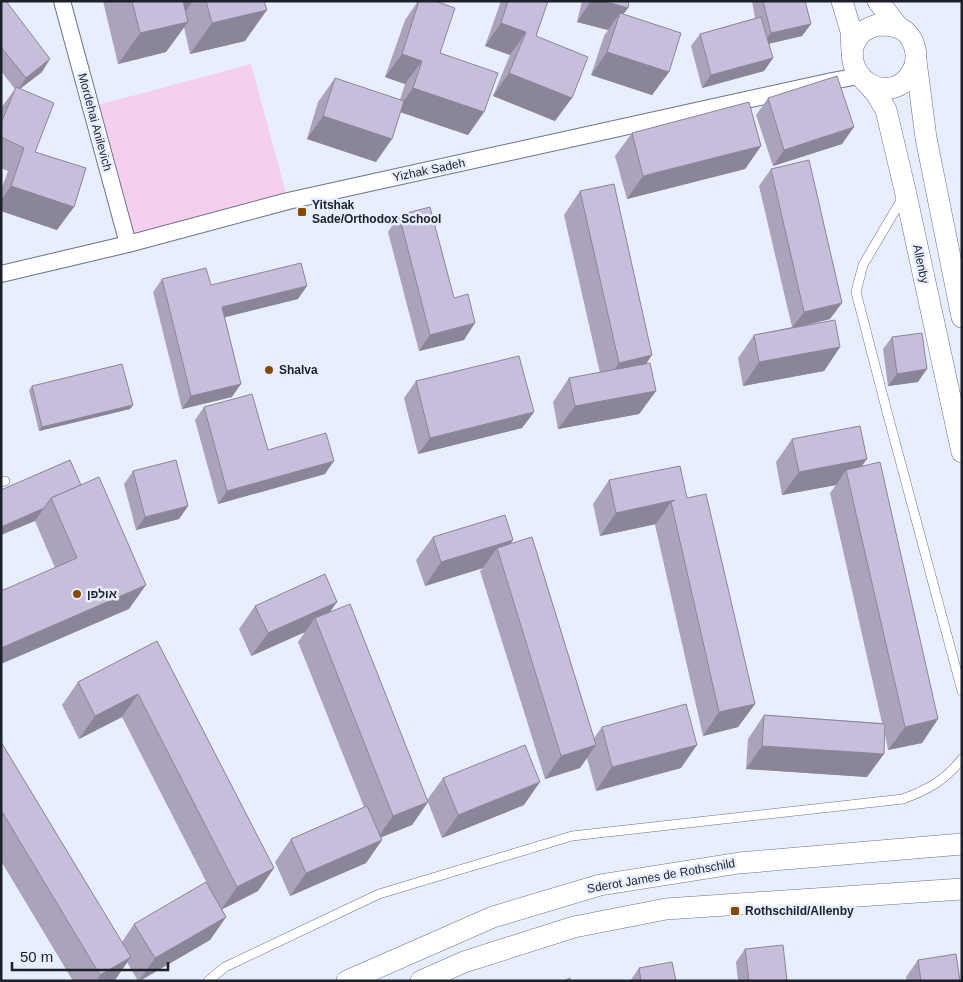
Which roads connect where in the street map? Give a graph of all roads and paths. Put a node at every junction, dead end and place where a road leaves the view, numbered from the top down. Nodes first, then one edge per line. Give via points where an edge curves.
1 (62, 1) edge
2 (842, 1) edge
3 (878, 1) edge
4 (898, 27) junction
5 (852, 54) junction
6 (916, 61) junction
7 (862, 79) junction
8 (905, 190) junction
9 (128, 244) junction
10 (1, 274) edge
11 (962, 317) edge
12 (962, 452) edge
13 (962, 691) edge
14 (962, 759) edge
15 (956, 843) edge
16 (962, 889) edge
17 (932, 891) junction
18 (962, 902) edge
19 (208, 981) edge
20 (347, 981) edge
21 (421, 981) edge

1 - 9 street, Mordehai Anilevich
2 - 5 street, Allenby via 852,30
3 - 4 street
4 - 5 street via 877,25 867,29 855,40
4 - 6 street via 913,41
5 - 7 street, Allenby
6 - 7 street via 910,75 889,88 879,88
6 - 11 street via 926,138
7 - 8 street, Allenby via 886,110
7 - 9 street, Yizhak Sadeh via 832,81 288,201
8 - 12 street, Allenby
8 - 13 lane via 896,211 862,265 856,292
9 - 10 street, Yizhak Sadeh
14 - 19 lane via 929,789 903,799 572,836 379,894 224,967
15 - 20 street, Sderot James de Rothschild via 739,862 600,885 493,917
16 - 17 street
17 - 18 street
17 - 21 street via 666,909 574,927 464,962

